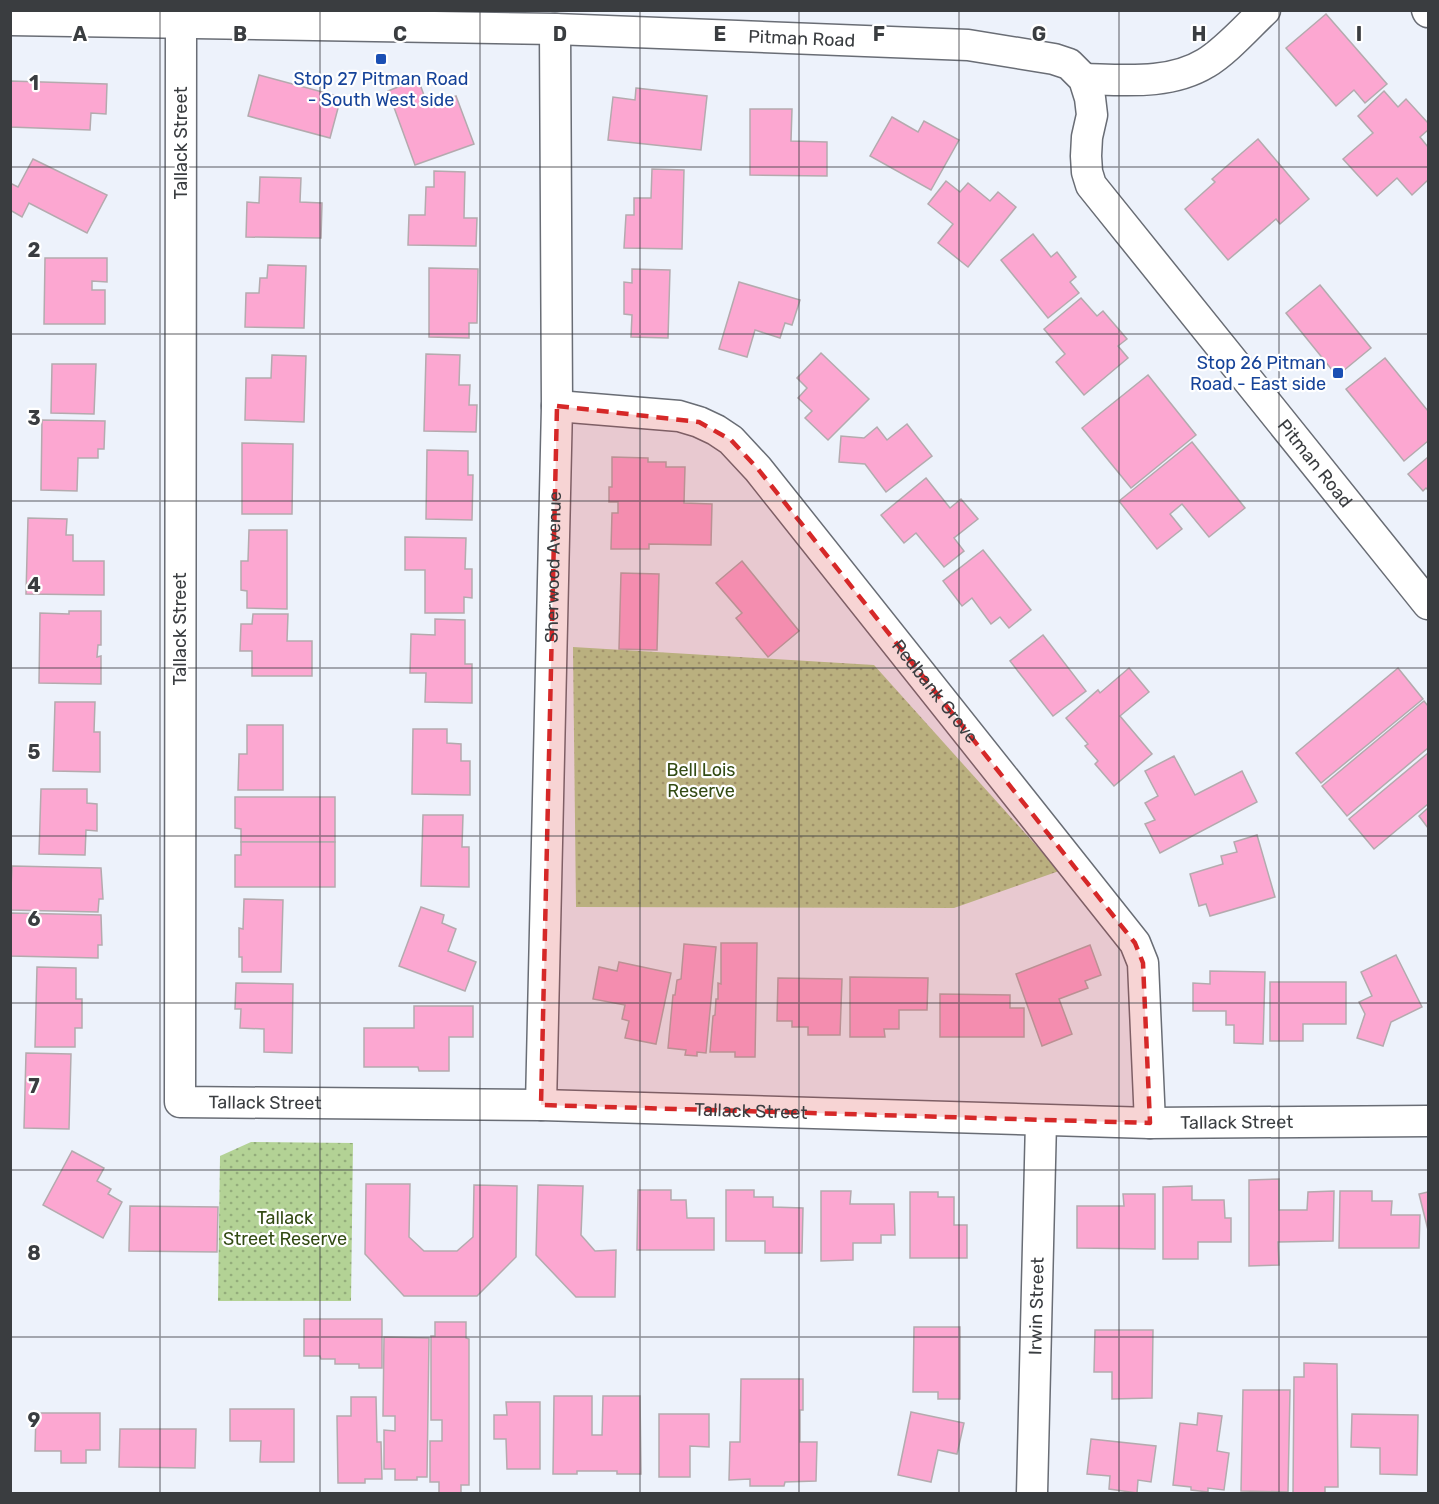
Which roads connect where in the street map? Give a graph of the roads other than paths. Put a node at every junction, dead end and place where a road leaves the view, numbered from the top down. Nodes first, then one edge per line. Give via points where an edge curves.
1 (1265, 10) edge
2 (100, 16) edge
3 (10, 20) edge
4 (181, 23) junction
5 (555, 29) junction
6 (1084, 79) junction
7 (557, 406) junction
8 (1428, 604) edge
9 (541, 1106) junction
10 (1041, 1120) junction
11 (1428, 1121) edge
12 (1150, 1123) junction
13 (1032, 1494) edge

1 - 6 street via 1209,62 1188,73 1133,80
2 - 3 street, Pitman Road
2 - 4 street, Pitman Road
4 - 5 street, Pitman Road
4 - 9 street, Tallack Street via 180,1102
5 - 6 street, Pitman Road via 968,45 1054,58 1069,64
5 - 7 street, Sherwood Avenue
6 - 8 street, Pitman Road via 1092,115 1086,156 1091,185
7 - 9 street, Sherwood Avenue
7 - 12 street, Redbank Grove via 679,416 699,422 731,440 758,469 1135,943 1143,963
9 - 10 street, Tallack Street
10 - 12 street, Tallack Street
10 - 13 street, Irwin Street
11 - 12 street, Tallack Street

